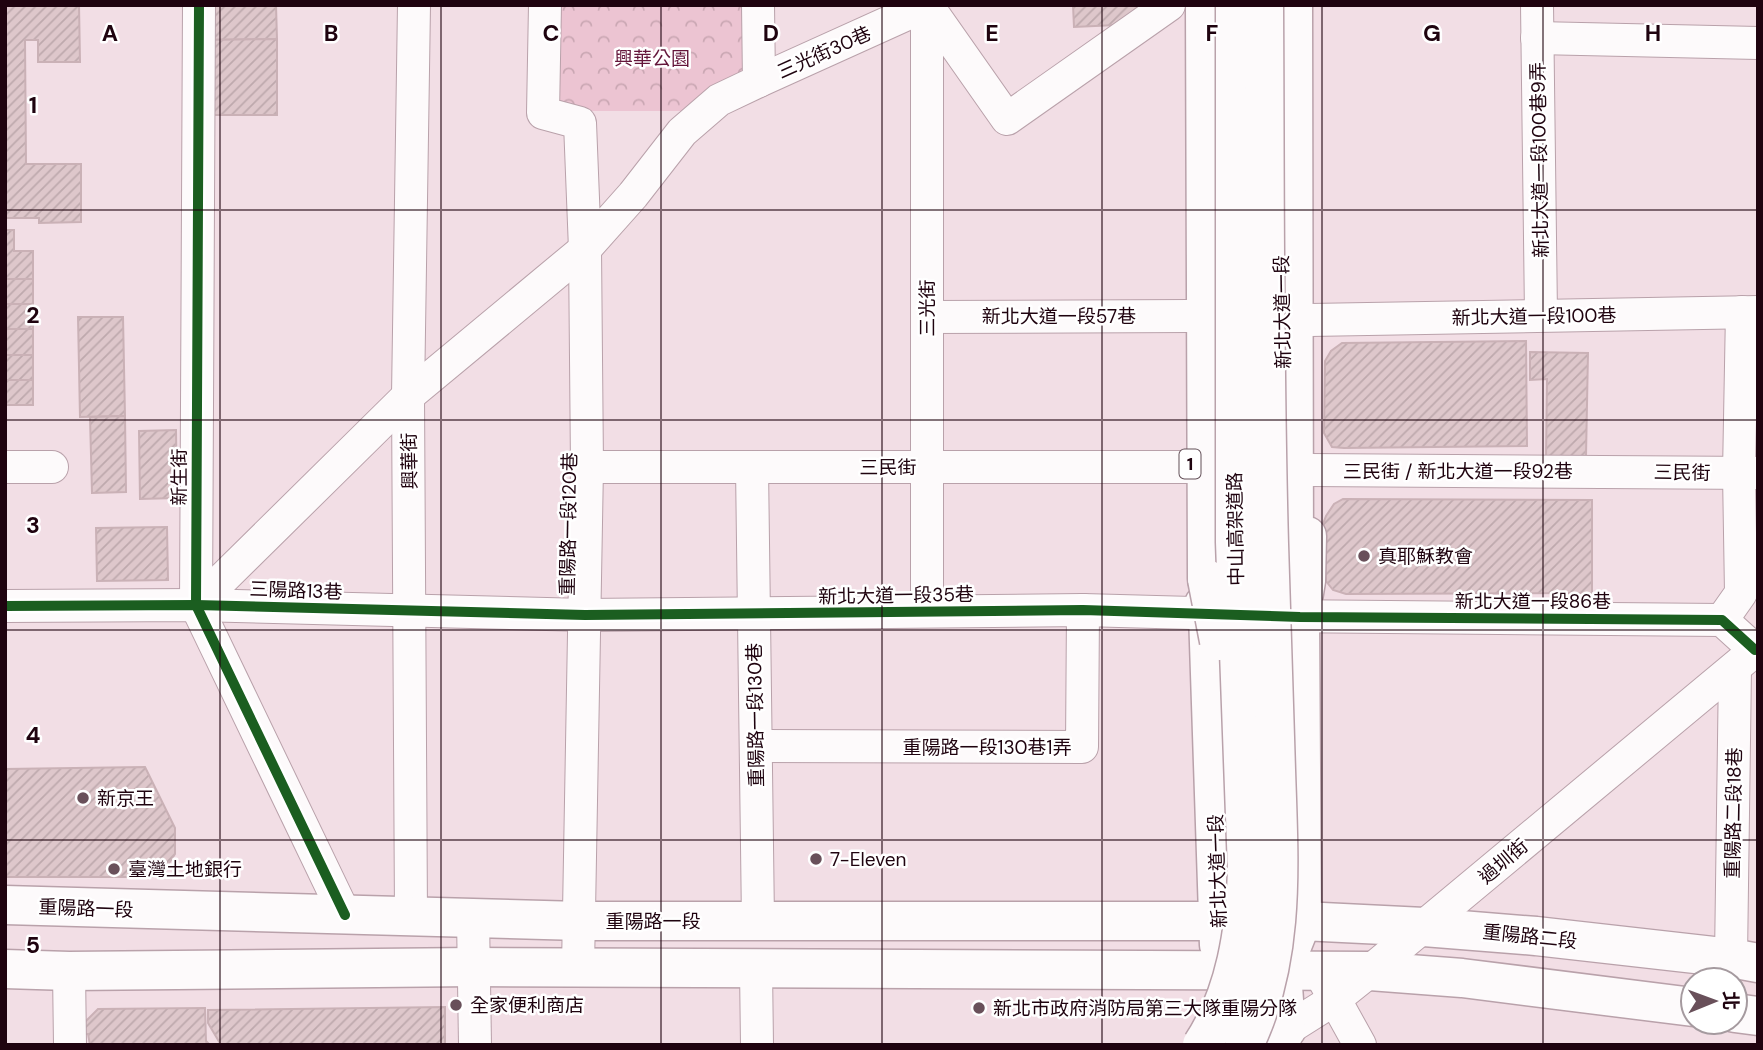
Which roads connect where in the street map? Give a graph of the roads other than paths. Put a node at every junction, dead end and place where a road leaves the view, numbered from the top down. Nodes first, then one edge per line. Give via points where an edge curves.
1 (199, 5) edge
2 (414, 5) edge
3 (545, 5) edge
4 (758, 5) edge
5 (927, 5) edge
6 (1169, 5) edge
7 (1191, 5) edge
8 (1205, 5) edge
9 (1219, 5) edge
10 (1235, 5) edge
11 (1264, 5) edge
12 (1280, 5) edge
13 (1293, 5) edge
14 (1308, 5) edge
15 (1537, 5) edge
16 (1537, 38) junction
17 (1758, 43) edge
18 (759, 81) junction
19 (585, 249) junction
20 (1750, 312) edge
21 (1541, 315) junction
22 (1191, 316) junction
23 (927, 317) junction
24 (1310, 320) junction
25 (408, 396) junction
26 (5, 467) edge
27 (52, 467) dead end
28 (587, 467) junction
29 (752, 467) junction
30 (927, 467) junction
31 (1190, 467) junction
32 (1309, 470) junction
33 (1606, 471) joint
34 (1748, 473) edge
35 (196, 605) junction
36 (5, 606) edge
37 (1083, 610) junction
38 (411, 611) junction
39 (927, 611) junction
40 (1208, 613) junction
41 (754, 614) junction
42 (585, 615) junction
43 (1300, 617) junction
44 (1722, 620) junction
45 (1749, 656) edge
46 (756, 746) junction
47 (1243, 767) junction
48 (1278, 818) junction
49 (5, 905) edge
50 (345, 915) junction
51 (411, 916) junction
52 (473, 917) junction
53 (1218, 920) junction
54 (580, 921) junction
55 (758, 921) junction
56 (1301, 921) junction
57 (1424, 927) junction
58 (1744, 961) edge
59 (474, 967) junction
60 (578, 968) junction
61 (5, 969) edge
62 (757, 969) junction
63 (69, 971) junction
64 (1282, 971) junction
65 (1370, 971) junction
66 (1220, 972) junction
67 (1328, 986) junction
68 (1679, 1005) edge
69 (1278, 1040) edge
70 (1222, 1042) edge
71 (71, 1045) edge
72 (475, 1045) edge
73 (757, 1045) edge
74 (1360, 1045) edge

1 - 35 street, 新生街
2 - 25 street, 興華街
3 - 19 street, 重陽路一段120巷 via 543,113 580,123
4 - 18 street
5 - 6 street via 1007,119
5 - 18 street, 三光街30巷
5 - 23 street, 三光街
7 - 22 main road, 新北大道一段 / 1
8 - 47 main road, bridge via 1207,579
9 - 40 main road, 新北大道一段 / 1 via 1218,581
10 - 47 main road, 中山高架道路, bridge via 1235,542
11 - 48 main road, 中山高架道路, bridge via 1267,458
12 - 43 main road, 新北大道一段 via 1285,578
13 - 48 main road, bridge via 1294,572
14 - 24 main road, 新北大道一段
15 - 16 street, 新北大道一段100巷9弄
16 - 17 street
16 - 21 street, 新北大道一段100巷9弄
18 - 19 street via 719,100 682,132
19 - 25 street
19 - 28 street, 重陽路一段120巷
20 - 21 street, 新北大道一段100巷
20 - 34 street
21 - 24 street, 新北大道一段100巷
22 - 23 street, 新北大道一段57巷
22 - 31 main road, 新北大道一段 / 1
23 - 30 street, 三光街
24 - 32 main road, 新北大道一段
25 - 35 street
25 - 38 street, 興華街
26 - 27 street
28 - 29 street, 三民街
28 - 42 street, 重陽路一段120巷
29 - 30 street, 三民街
29 - 41 street, 重陽路一段130巷
30 - 31 street, 三民街
30 - 39 street, 三光街
31 - 40 main road, 新北大道一段 / 1 via 1194,583
32 - 33 street, 三民街 / 新北大道一段92巷
32 - 43 main road, 新北大道一段 via 1306,581
33 - 34 street, 三民街
34 - 44 street via 1741,593
35 - 36 street, 三陽路13巷
35 - 38 street, 三陽路13巷
35 - 50 street, 新生街
37 - 39 street, 新北大道一段35巷
37 - 40 street, 新北大道一段35巷
37 - 46 street, 重陽路一段130巷1弄 via 1082,747
38 - 42 street, 三陽路13巷
38 - 51 street, 興華街
39 - 41 street, 新北大道一段35巷
40 - 43 street, 新北大道一段86巷
40 - 53 main road, 新北大道一段 / 1
41 - 42 street, 新北大道一段35巷
41 - 46 street, 重陽路一段130巷
42 - 54 street, 重陽路一段120巷
43 - 44 street, 新北大道一段86巷
43 - 56 main road, 新北大道一段
44 - 45 street
45 - 57 street, 過圳街
45 - 58 street, 重陽路二段18巷
46 - 55 street, 重陽路一段130巷
47 - 70 main road, 中山高架道路, bridge via 1247,870 1235,970 1224,1000
48 - 70 main road, 中山高架道路, bridge via 1278,908 1265,993
49 - 50 main road, 重陽路一段
50 - 51 main road, 重陽路一段
51 - 52 main road, 重陽路一段
52 - 54 main road, 重陽路一段
52 - 59 street
53 - 55 main road, 重陽路一段
53 - 56 main road, 重陽路一段
53 - 66 main road, 新北大道一段 / 1
54 - 55 main road, 重陽路一段
54 - 60 street, 重陽路一段120巷
56 - 57 main road, 重陽路二段
56 - 64 main road, 新北大道一段
57 - 58 main road, 重陽路二段
57 - 65 street, 過圳街
59 - 60 main road
59 - 63 main road
59 - 72 street
60 - 62 main road
61 - 63 main road
62 - 66 main road
62 - 73 street
63 - 71 street
64 - 66 main road
64 - 67 main road
64 - 69 main road, 新北大道一段
65 - 67 main road
65 - 68 main road
66 - 70 main road, 新北大道一段 / 1
67 - 69 street
67 - 74 street

